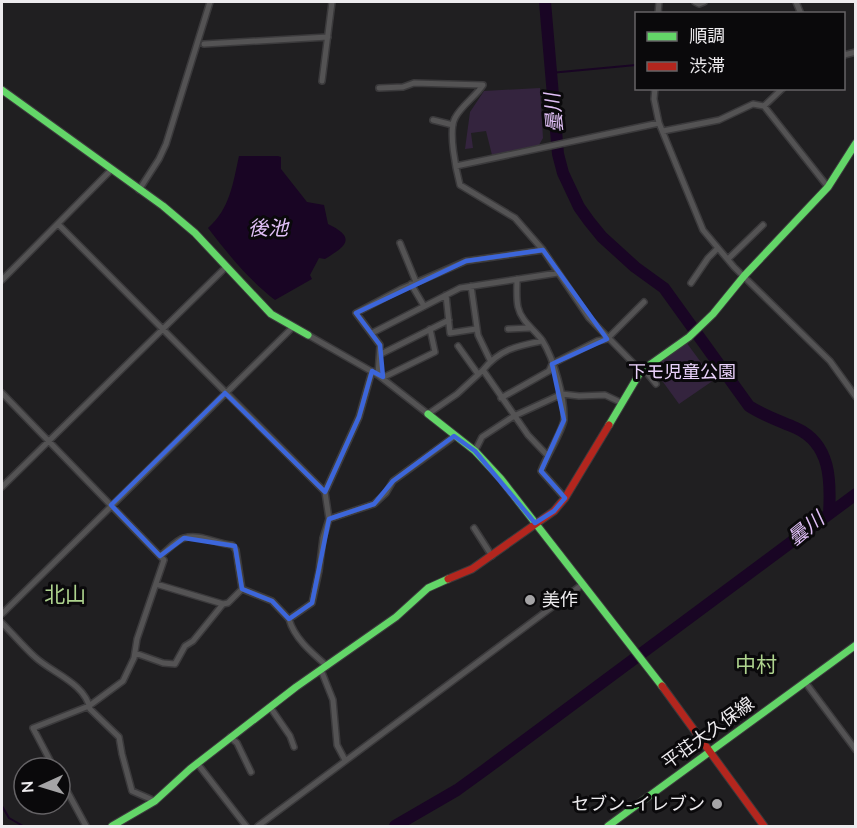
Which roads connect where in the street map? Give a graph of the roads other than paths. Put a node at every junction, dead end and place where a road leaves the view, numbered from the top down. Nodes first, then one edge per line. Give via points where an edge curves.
1 (210, 2) edge
2 (332, 2) edge
3 (695, 2) edge
4 (704, 2) edge
5 (328, 37) junction
6 (204, 44) dead end
7 (322, 81) dead end
8 (379, 88) dead end
9 (2, 90) edge
10 (655, 90) edge
11 (781, 90) edge
12 (764, 106) junction
13 (433, 120) dead end
14 (659, 123) junction
15 (453, 125) junction
16 (663, 131) junction
17 (855, 143) edge
18 (456, 166) junction
19 (111, 170) junction
20 (828, 187) junction
21 (140, 190) junction
22 (59, 225) junction
23 (763, 225) dead end
24 (400, 243) dead end
25 (718, 248) junction
26 (543, 250) junction
27 (728, 259) junction
28 (226, 267) junction
29 (558, 273) junction
30 (744, 276) junction
31 (517, 279) junction
32 (2, 280) edge
33 (414, 283) junction
34 (691, 283) dead end
35 (471, 286) junction
36 (446, 295) junction
37 (644, 302) dead end
38 (424, 306) junction
39 (448, 320) junction
40 (293, 327) junction
41 (530, 328) junction
42 (430, 329) junction
43 (476, 329) junction
44 (508, 329) dead end
45 (163, 330) junction
46 (372, 333) junction
47 (308, 335) joint
48 (608, 339) junction
49 (542, 341) junction
50 (458, 346) dead end
51 (381, 354) junction
52 (490, 360) junction
53 (552, 364) junction
54 (642, 369) junction
55 (372, 371) junction
56 (480, 372) junction
57 (380, 376) junction
58 (656, 384) dead end
59 (2, 393) edge
60 (225, 393) junction
61 (562, 394) junction
62 (855, 397) edge
63 (501, 398) junction
64 (621, 402) junction
65 (428, 414) junction
66 (514, 416) junction
67 (455, 436) junction
68 (48, 442) junction
69 (475, 451) junction
70 (547, 455) junction
71 (2, 487) edge
72 (326, 492) junction
73 (565, 498) junction
74 (111, 505) junction
75 (329, 519) junction
76 (535, 523) junction
77 (474, 528) dead end
78 (160, 556) junction
79 (492, 556) junction
80 (156, 584) junction
81 (583, 584) junction
82 (242, 589) junction
83 (223, 604) junction
84 (2, 614) edge
85 (289, 619) junction
86 (2, 623) edge
87 (855, 645) edge
88 (135, 652) junction
89 (324, 668) junction
90 (805, 682) junction
91 (90, 706) junction
92 (270, 707) junction
93 (230, 737) junction
94 (294, 747) dead end
95 (855, 750) edge
96 (709, 751) junction
97 (48, 756) edge
98 (345, 760) junction
99 (197, 763) junction
100 (251, 772) dead end
101 (72, 800) edge
102 (155, 801) junction
103 (86, 826) edge
104 (112, 826) edge
105 (246, 826) edge
106 (258, 826) edge
107 (608, 826) edge
108 (764, 826) edge

1 - 21 street via 166,144
2 - 5 street
3 - 4 street
5 - 6 street
5 - 7 street
8 - 15 street via 414,83 483,85
9 - 19 street
10 - 14 street
11 - 12 street
12 - 16 street via 753,104 710,123
12 - 20 street
13 - 15 street
14 - 16 street
14 - 18 street
15 - 18 street
16 - 25 street via 703,230
17 - 20 street
18 - 26 street via 460,185 516,218
19 - 21 street
19 - 22 street
20 - 30 street
21 - 28 street via 195,233
22 - 32 street
22 - 45 street
23 - 27 street
24 - 33 street
25 - 27 street
25 - 34 street
26 - 29 street
26 - 33 street via 466,261
27 - 30 street
28 - 40 street via 271,314
28 - 45 street
29 - 31 street
29 - 48 street
30 - 54 street via 698,330
30 - 62 street via 830,361
31 - 35 street
31 - 41 street via 517,306
33 - 38 street
33 - 46 street via 356,313
35 - 36 street
35 - 43 street
36 - 38 street
36 - 39 street
37 - 48 street
38 - 46 street
39 - 42 street
39 - 43 street via 450,333
40 - 47 street
40 - 60 street
41 - 44 street
41 - 49 street
42 - 51 street
42 - 57 street via 435,352
43 - 52 street
45 - 60 street
45 - 68 street
46 - 51 street
47 - 55 street
48 - 53 street
48 - 54 street
49 - 52 street via 513,346
49 - 53 street
50 - 56 street
51 - 57 street
52 - 56 street
53 - 61 street
53 - 63 street via 549,370
54 - 58 street
54 - 64 street
55 - 57 street
55 - 72 street via 359,417
56 - 63 street
56 - 65 street
57 - 65 street
59 - 68 street
60 - 72 street
60 - 74 street
61 - 64 street via 605,395
61 - 66 street
61 - 70 street via 564,420
63 - 66 street
64 - 73 street
65 - 67 street
66 - 69 street via 482,437
66 - 70 street
67 - 69 street
67 - 75 street via 393,480 374,504
68 - 71 street
68 - 74 street
69 - 76 street
70 - 73 street via 541,471
72 - 75 street
73 - 76 street
74 - 78 street
74 - 84 street
75 - 85 street via 312,603
76 - 79 street
76 - 81 street
77 - 79 street
78 - 80 street via 164,560
78 - 82 street via 184,538 232,545
79 - 89 street via 428,588 389,623
80 - 83 street
80 - 88 street
81 - 96 street
81 - 98 street
82 - 83 street
82 - 85 street via 263,595
83 - 88 street via 193,640 184,645 175,664
85 - 89 street
86 - 91 street via 37,659 65,677
87 - 90 street, 平荘大久保線
88 - 91 street via 123,681
89 - 92 street
89 - 98 street via 333,700 337,745
90 - 95 street
90 - 96 street, 平荘大久保線
91 - 97 street via 33,728
91 - 102 street via 119,737 132,791
92 - 93 street
92 - 94 street
93 - 99 street
93 - 100 street
96 - 107 street, 平荘大久保線
96 - 108 street
98 - 106 street
99 - 102 street
99 - 105 street
101 - 103 street
102 - 104 street

